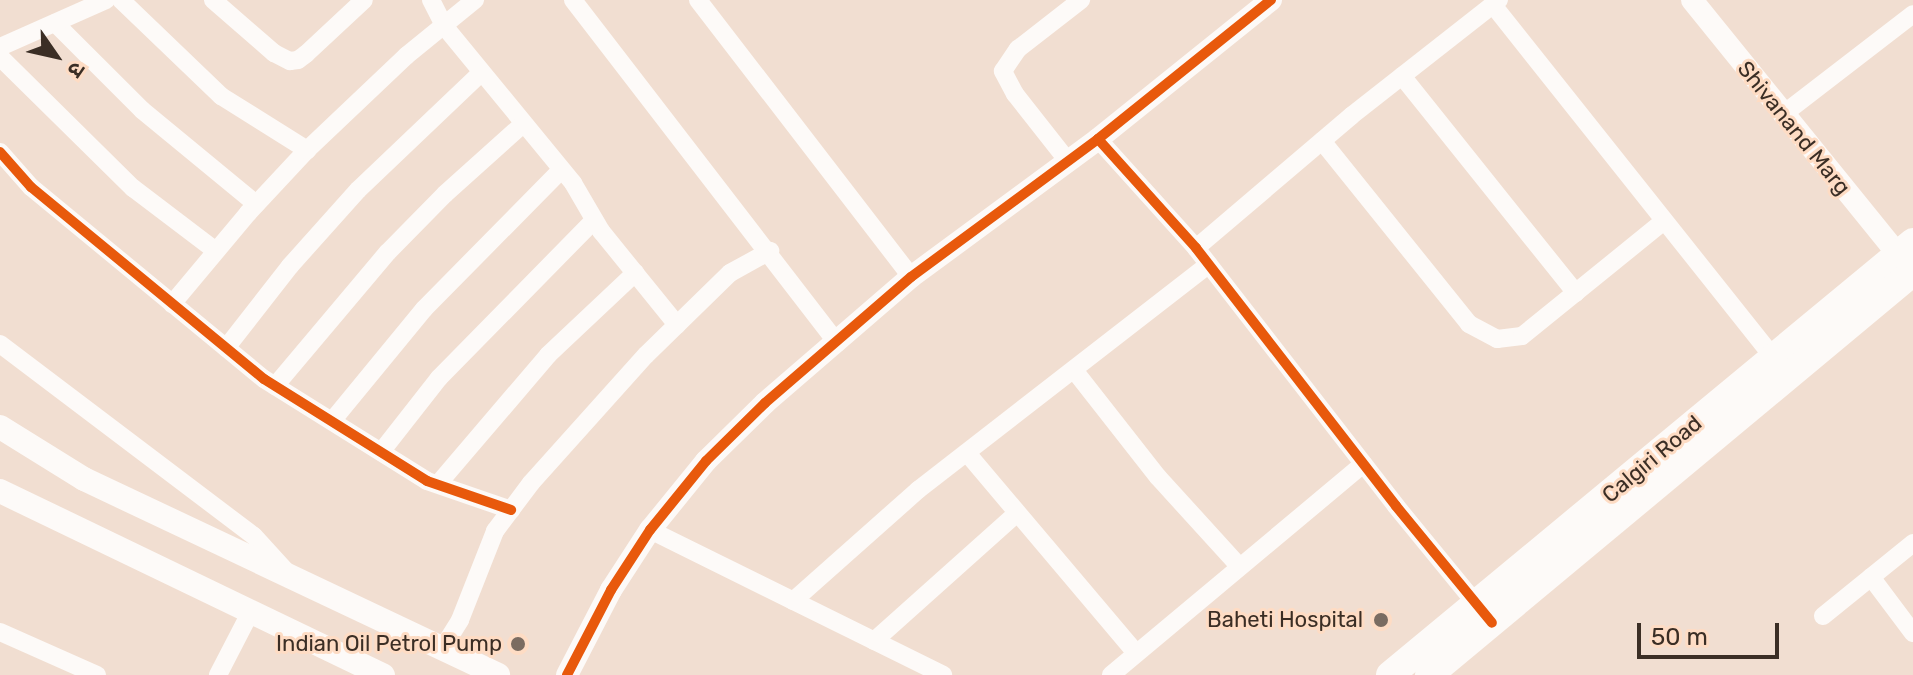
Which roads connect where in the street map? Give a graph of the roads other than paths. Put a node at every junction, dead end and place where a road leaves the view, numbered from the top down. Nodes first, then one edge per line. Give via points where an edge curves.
1 (106, 0) edge
2 (121, 0) edge
3 (213, 0) edge
4 (364, 0) edge
5 (431, 0) edge
6 (475, 0) edge
7 (573, 0) edge
8 (698, 0) edge
9 (1081, 0) edge
10 (1271, 0) edge
11 (1692, 0) edge
12 (1496, 2) edge
13 (1913, 14) edge
14 (55, 23) junction
15 (445, 27) junction
16 (0, 47) edge
17 (0, 57) edge
18 (481, 73) junction
19 (1402, 76) junction
20 (1782, 115) junction
21 (523, 124) junction
22 (1098, 139) junction
23 (1322, 141) junction
24 (307, 150) junction
25 (0, 152) edge
26 (1067, 160) junction
27 (561, 170) junction
28 (256, 204) junction
29 (594, 220) junction
30 (1663, 222) junction
31 (1196, 248) junction
32 (216, 251) junction
33 (770, 251) junction
34 (1909, 259) edge
35 (1209, 264) junction
36 (635, 273) junction
37 (911, 277) junction
38 (1576, 293) junction
39 (172, 304) junction
40 (677, 325) junction
41 (837, 343) junction
42 (0, 344) edge
43 (226, 348) junction
44 (1773, 357) junction
45 (1074, 370) junction
46 (275, 386) junction
47 (332, 421) junction
48 (5, 433) edge
49 (381, 452) junction
50 (967, 453) junction
51 (1363, 464) junction
52 (438, 484) junction
53 (0, 491) edge
54 (511, 510) junction
55 (1016, 514) junction
56 (650, 530) junction
57 (1913, 543) edge
58 (1239, 566) junction
59 (1871, 577) junction
60 (296, 581) junction
61 (793, 601) junction
62 (250, 613) junction
63 (1485, 614) junction
64 (1823, 616) dead end
65 (0, 632) edge
66 (1913, 633) edge
67 (874, 641) junction
68 (442, 649) junction
69 (1136, 653) junction
70 (97, 675) edge
71 (218, 675) edge
72 (383, 675) edge
73 (498, 675) edge
74 (567, 675) edge
75 (943, 675) edge
76 (1111, 675) edge
77 (1390, 675) edge
78 (1429, 675) edge

1 - 14 street
2 - 24 street via 221,96
3 - 4 street via 290,61 306,54
5 - 15 street
6 - 15 street
7 - 33 street
8 - 37 street
9 - 26 street via 1018,49 1003,71
10 - 22 street
11 - 20 street, Shivanand Marg
12 - 19 street
12 - 30 street
13 - 20 street
14 - 16 street
14 - 28 street via 142,110
15 - 18 street
15 - 24 street via 406,56
17 - 32 street via 133,188
18 - 21 street
18 - 43 street via 358,190
19 - 23 street
19 - 38 street
20 - 34 street, Shivanand Marg
21 - 27 street
21 - 46 street via 388,252
22 - 26 street
22 - 31 street
23 - 31 street
23 - 38 street via 1469,324 1497,339 1522,336
24 - 28 street
25 - 39 street via 31,187
26 - 37 street
27 - 29 street
27 - 47 street via 424,309
28 - 32 street
29 - 36 street
29 - 49 street via 439,378
30 - 38 street
30 - 44 street
31 - 35 street
32 - 39 street
33 - 40 street via 730,273
33 - 41 street
34 - 44 main road, Calgiri Road
34 - 63 main road, Calgiri Road
35 - 45 street
35 - 51 street
36 - 40 street
36 - 52 street via 548,355
37 - 41 street
39 - 43 street
40 - 54 street
41 - 56 street via 706,461
42 - 60 street via 254,536
43 - 46 street
44 - 63 main road, Calgiri Road
45 - 50 street
45 - 58 street via 1158,477
46 - 47 street
47 - 49 street
48 - 60 main road via 84,479
49 - 52 street
50 - 55 street
50 - 61 street
51 - 58 street
51 - 63 street
52 - 54 street
53 - 62 main road
54 - 68 street via 495,531 460,620
55 - 67 street
55 - 69 street
56 - 61 street
56 - 74 street via 611,590
57 - 59 street
58 - 69 street
59 - 64 street
59 - 66 street
60 - 68 main road
61 - 67 street
62 - 71 street
62 - 72 main road
63 - 77 main road, Calgiri Road
63 - 78 main road, Calgiri Road
65 - 70 street
67 - 75 street
68 - 73 main road
69 - 76 street

